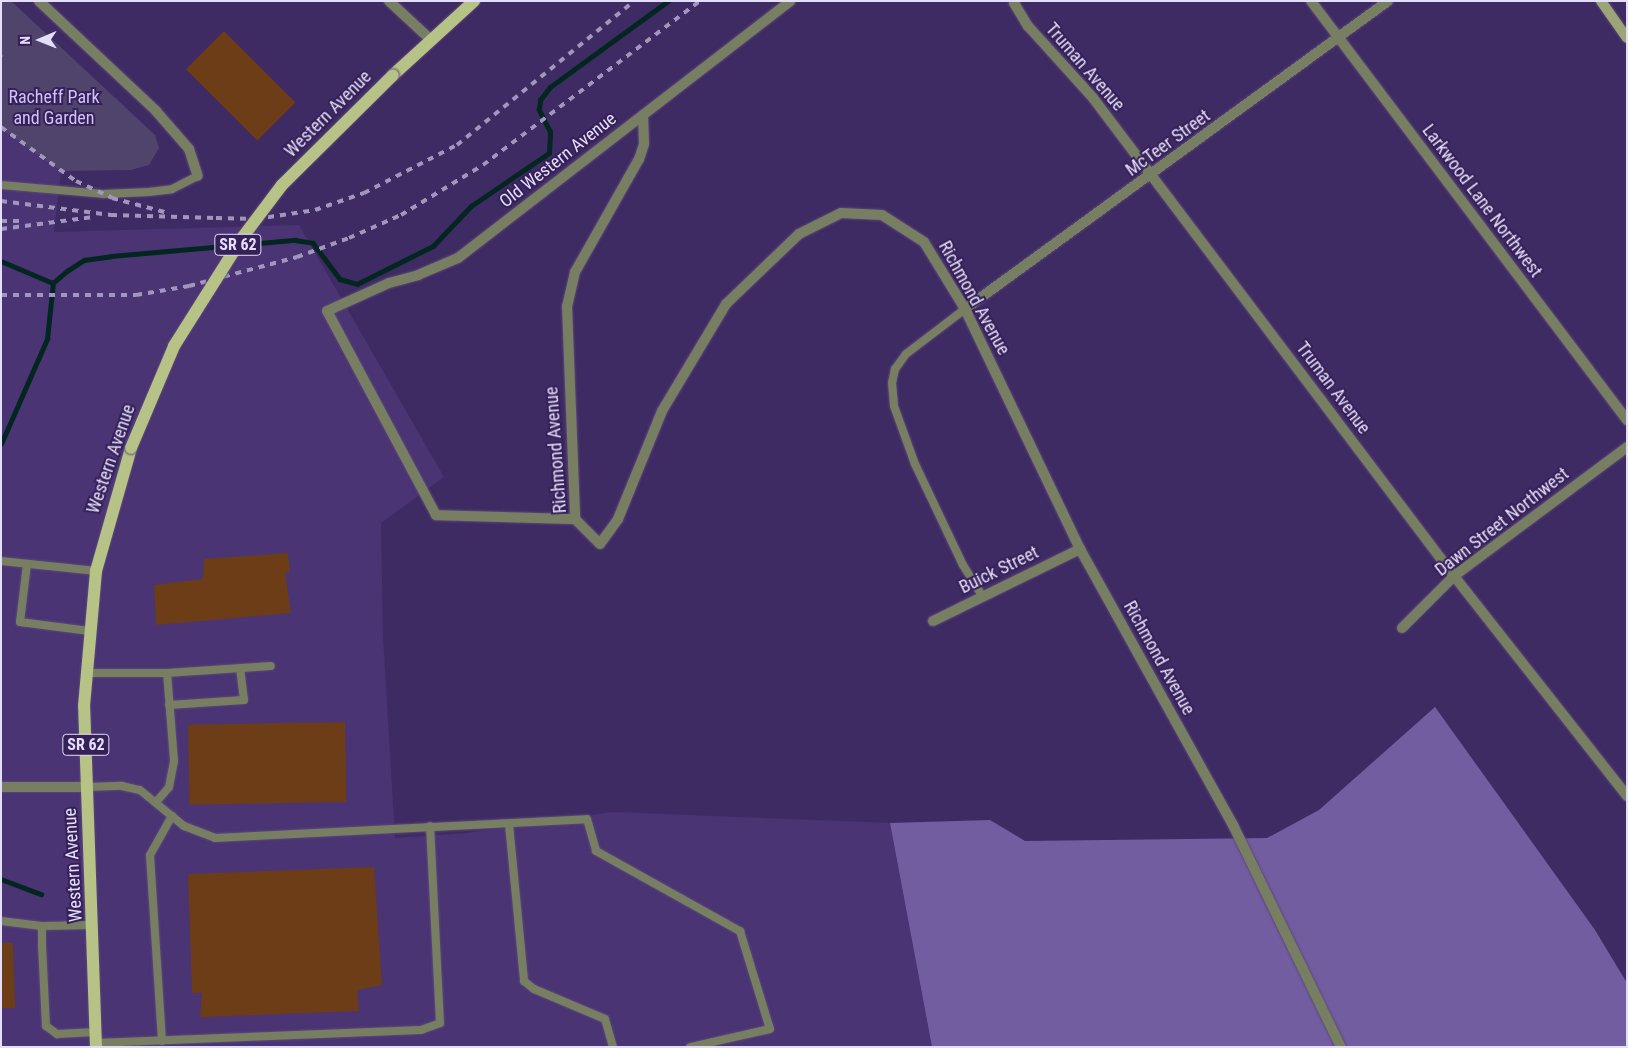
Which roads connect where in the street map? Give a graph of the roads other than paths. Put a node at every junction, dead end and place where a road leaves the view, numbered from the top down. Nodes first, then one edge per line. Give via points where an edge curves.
1 (40, 1) edge
2 (389, 1) edge
3 (474, 1) edge
4 (790, 1) edge
5 (1016, 1) edge
6 (1311, 1) edge
7 (1388, 1) edge
8 (1601, 1) edge
9 (1339, 38) junction
10 (1627, 38) edge
11 (431, 40) junction
12 (643, 115) junction
13 (1151, 175) junction
14 (198, 176) joint
15 (1, 185) edge
16 (964, 309) junction
17 (1627, 420) edge
18 (1627, 447) edge
19 (575, 519) junction
20 (1080, 550) junction
21 (1, 561) edge
22 (27, 564) junction
23 (96, 571) junction
24 (1454, 576) junction
25 (982, 596) junction
26 (933, 621) dead end
27 (1402, 628) dead end
28 (88, 631) junction
29 (271, 666) dead end
30 (240, 668) junction
31 (167, 673) junction
32 (86, 674) junction
33 (169, 705) junction
34 (87, 787) junction
35 (1, 788) edge
36 (1627, 796) edge
37 (157, 801) junction
38 (172, 816) junction
39 (509, 824) junction
40 (430, 826) junction
41 (1, 921) edge
42 (93, 925) junction
43 (42, 926) junction
44 (96, 1041) edge
45 (162, 1041) junction
46 (613, 1047) edge
47 (690, 1047) edge
48 (1341, 1047) edge

1 - 14 street via 156,111 190,150
2 - 11 street
3 - 11 main road, Western Avenue / SR 62
4 - 12 street, Old Western Avenue
5 - 13 street, Truman Avenue via 1014,3 1028,26 1094,98
6 - 9 street, Larkwood Lane Northwest
7 - 9 street, McTeer Street
8 - 10 street
9 - 13 street, McTeer Street
9 - 17 street, Larkwood Lane Northwest
11 - 23 main road, Western Avenue / SR 62, bridge via 282,185 242,238 174,346 131,448
12 - 19 street, Richmond Avenue via 644,144 639,159 575,272 567,306
12 - 19 street, Old Western Avenue via 458,258 389,283 327,311 436,515
13 - 16 street, McTeer Street
13 - 24 street, Truman Avenue
14 - 15 lane via 172,189 130,193 103,194
16 - 19 street, Richmond Avenue via 924,242 882,215 841,213 798,234 726,304 662,411 618,518 600,544
16 - 20 street, Richmond Avenue
16 - 25 lane via 906,354 895,369 892,383 894,406 915,464 963,565
18 - 24 street, Dawn Street Northwest
20 - 25 street, Buick Street
20 - 48 street, Richmond Avenue via 1233,826
21 - 22 lane
22 - 23 lane
22 - 28 lane via 20,622
23 - 28 main road, Western Avenue / SR 62
24 - 27 street, Dawn Street Northwest
24 - 36 street, Truman Avenue
25 - 26 street, Buick Street
28 - 32 main road, Western Avenue / SR 62
29 - 30 lane
30 - 31 lane
30 - 33 lane via 244,700
31 - 32 lane
31 - 33 lane
32 - 34 main road, Western Avenue / SR 62
33 - 37 lane via 174,761 169,787
34 - 35 street
34 - 37 lane via 122,786 140,790
34 - 42 main road, Western Avenue / SR 62
37 - 38 lane
38 - 40 lane via 184,826 216,838
38 - 45 lane via 150,855
39 - 40 lane
39 - 46 lane via 524,981 534,989 605,1019
39 - 47 lane via 587,820 596,850 740,931 770,1029
40 - 45 lane via 440,1023 421,1030
41 - 43 lane
42 - 43 lane
42 - 44 main road, Western Avenue / SR 62
43 - 44 lane via 46,1026 57,1034
44 - 45 lane

